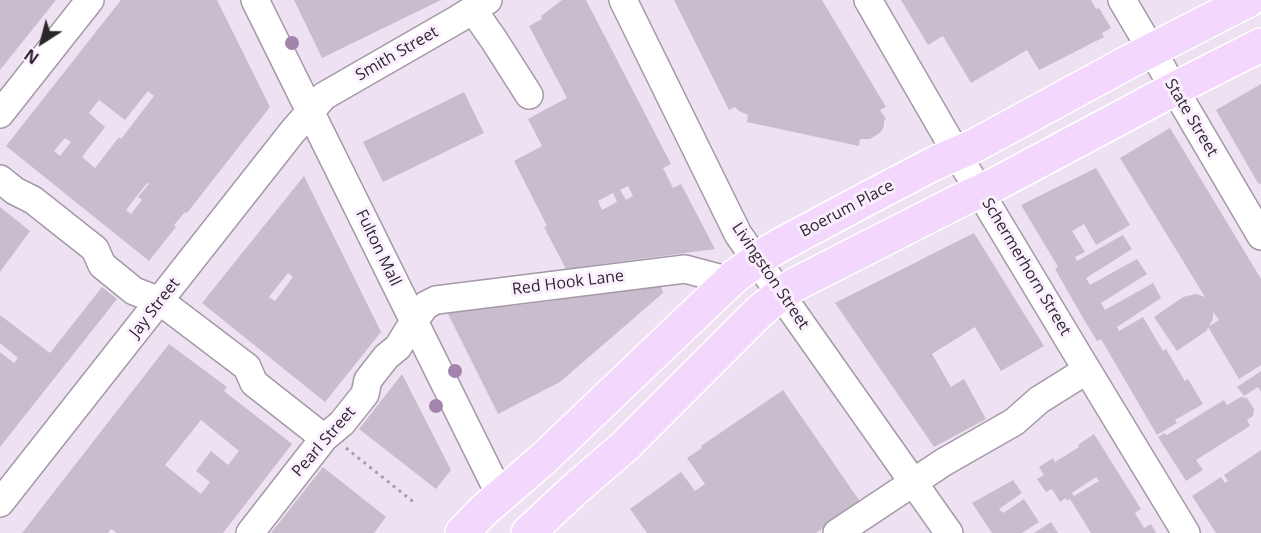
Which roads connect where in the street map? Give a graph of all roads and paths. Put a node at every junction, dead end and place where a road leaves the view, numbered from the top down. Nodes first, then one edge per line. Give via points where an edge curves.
1 (90, 0) edge
2 (255, 0) edge
3 (623, 0) edge
4 (868, 0) edge
5 (1122, 0) edge
6 (1249, 0) edge
7 (480, 5) edge
8 (1261, 45) edge
9 (1151, 50) junction
10 (1174, 89) junction
11 (529, 95) dead end
12 (310, 112) junction
13 (0, 114) edge
14 (957, 153) junction
15 (0, 179) edge
16 (981, 191) junction
17 (1259, 229) edge
18 (756, 260) junction
19 (730, 281) junction
20 (780, 294) junction
21 (160, 301) junction
22 (414, 321) junction
23 (1087, 370) junction
24 (333, 442) junction
25 (914, 482) junction
26 (501, 497) junction
27 (0, 503) edge
28 (416, 504) dead end
29 (250, 533) edge
30 (462, 533) edge
31 (518, 533) edge
32 (528, 533) edge
33 (837, 533) edge
34 (949, 533) edge
35 (1186, 533) edge

1 - 13 street
2 - 12 street, Fulton Mall
3 - 18 street, Livingston Street via 738,234
4 - 14 street, Schermerhorn Street
5 - 9 street, State Street
6 - 9 main road, Boerum Place
7 - 11 street via 494,40
7 - 12 street, Smith Street via 324,96
8 - 10 main road
9 - 10 street, State Street
9 - 14 main road, Boerum Place
10 - 16 main road
10 - 17 street, State Street
12 - 21 street, Jay Street
12 - 22 street, Fulton Mall
14 - 16 street, Schermerhorn Street
14 - 18 main road, Boerum Place
15 - 21 street via 95,249 102,265 134,291
16 - 20 main road
16 - 23 street, Schermerhorn Street
18 - 19 main road, Boerum Place
18 - 20 street, Livingston Street
19 - 22 street, Red Hook Lane via 685,269 436,300 426,305
19 - 26 main road, Boerum Place
20 - 25 street, Livingston Street
20 - 32 main road via 626,445
21 - 24 street via 246,367 254,383
21 - 27 street, Jay Street
22 - 24 street, Pearl Street via 399,347 368,380 365,394 342,423
22 - 26 street, Fulton Mall
23 - 25 street via 1039,400 1014,422
23 - 35 street, Schermerhorn Street
24 - 28 path
24 - 29 street, Pearl Street
25 - 33 street
25 - 34 street, Livingston Street
26 - 30 main road, Boerum Place
26 - 31 main road

